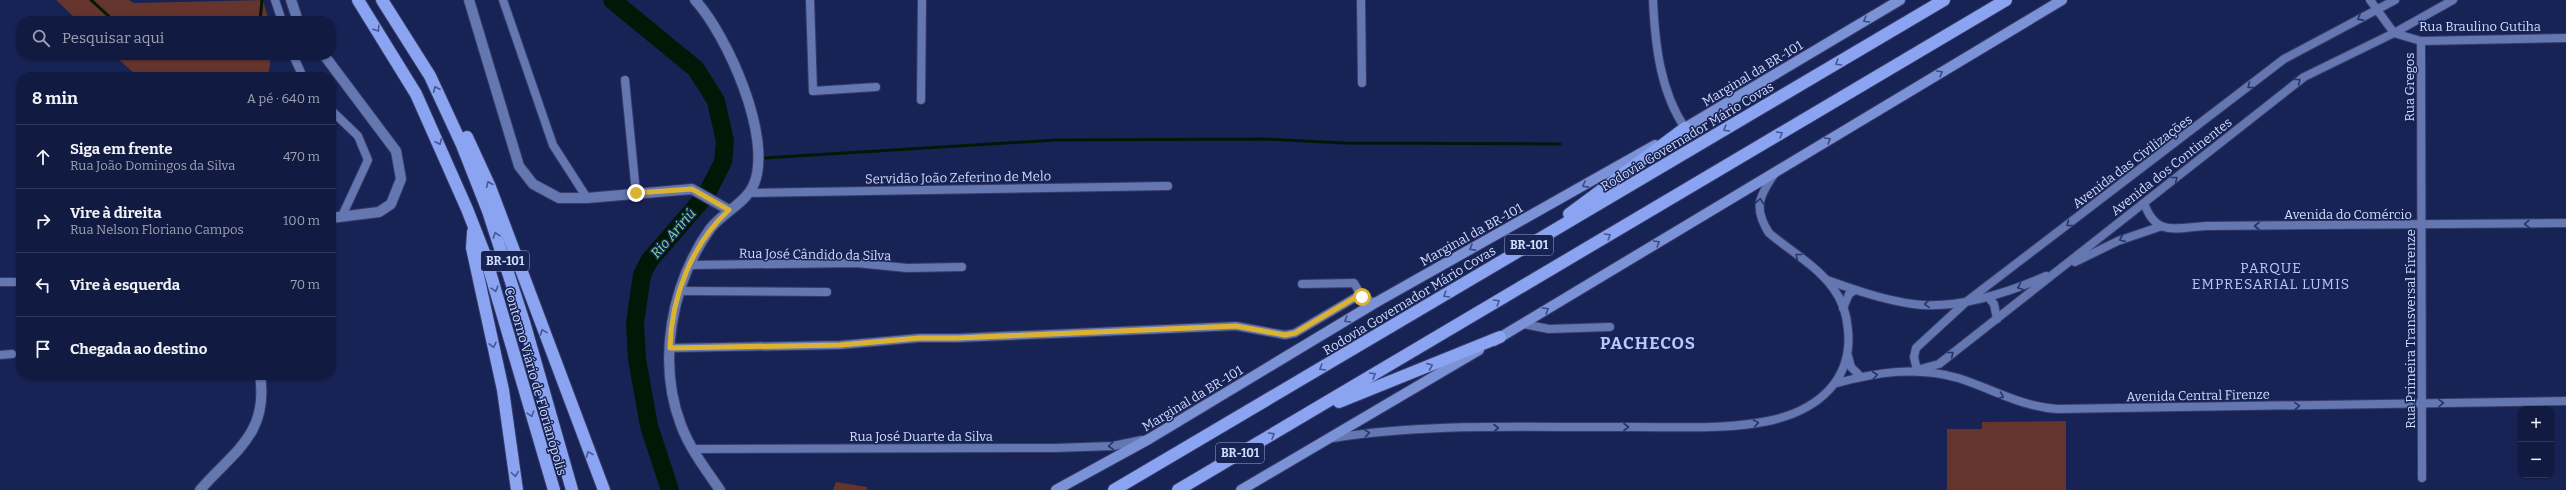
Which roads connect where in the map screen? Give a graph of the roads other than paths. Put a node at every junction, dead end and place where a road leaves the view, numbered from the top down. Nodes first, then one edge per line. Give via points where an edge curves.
1 (275, 0) edge
2 (291, 0) edge
3 (358, 0) edge
4 (382, 0) edge
5 (468, 0) edge
6 (504, 0) edge
7 (695, 0) edge
8 (810, 0) edge
9 (922, 0) edge
10 (1361, 0) edge
11 (1653, 0) edge
12 (1900, 0) edge
13 (1944, 0) edge
14 (2006, 0) edge
15 (2062, 0) edge
16 (2370, 0) edge
17 (2395, 0) edge
18 (2453, 0) edge
19 (2376, 10) junction
20 (280, 16) edge
21 (296, 16) edge
22 (2394, 33) junction
23 (2566, 38) edge
24 (2421, 41) junction
25 (295, 60) edge
26 (328, 60) edge
27 (301, 72) edge
28 (625, 80) dead end
29 (1362, 83) dead end
30 (876, 87) dead end
31 (921, 100) dead end
32 (447, 112) junction
33 (336, 115) edge
34 (1685, 128) junction
35 (2421, 132) joint
36 (1776, 171) junction
37 (1168, 186) dead end
38 (636, 193) junction
39 (748, 193) junction
40 (587, 198) junction
41 (2144, 203) junction
42 (729, 210) junction
43 (342, 216) junction
44 (336, 217) edge
45 (2566, 224) edge
46 (473, 225) junction
47 (2422, 226) junction
48 (2159, 227) junction
49 (1511, 256) junction
50 (692, 265) junction
51 (962, 267) dead end
52 (2056, 272) junction
53 (1827, 280) junction
54 (0, 282) edge
55 (16, 282) edge
56 (1302, 284) dead end
57 (1855, 290) junction
58 (680, 291) junction
59 (827, 292) dead end
60 (1362, 297) junction
61 (1988, 297) junction
62 (1966, 302) junction
63 (1375, 303) junction
64 (1843, 308) junction
65 (1997, 319) junction
66 (1523, 324) junction
67 (1610, 327) dead end
68 (1500, 337) junction
69 (670, 348) junction
70 (12, 354) dead end
71 (0, 355) edge
72 (1848, 355) junction
73 (1916, 370) junction
74 (1860, 376) junction
75 (260, 380) edge
76 (1837, 383) junction
77 (2566, 401) edge
78 (2422, 403) junction
79 (1303, 417) junction
80 (1328, 438) junction
81 (1149, 439) junction
82 (693, 449) junction
83 (2422, 478) dead end
84 (572, 489) edge
85 (200, 490) edge
86 (517, 490) edge
87 (554, 490) edge
88 (604, 490) edge
89 (720, 490) edge
90 (1056, 490) edge
91 (1114, 490) edge
92 (1178, 490) edge
93 (1241, 490) edge

1 - 20 street
2 - 21 street
3 -> 46 highway, Contorno Viário de Florianópolis / BR-101 via 416,94 447,159
32 -> 4 highway, Contorno Viário de Florianópolis / BR-101 via 430,76
5 - 40 street via 519,166 533,184 559,198
6 - 40 street via 553,145
7 - 39 street via 715,24 724,41 754,124 759,157 756,177
8 - 30 street via 813,91
9 - 31 street
10 - 29 street
11 - 34 street via 1664,86 1675,113
12 -> 34 main road, Marginal da BR-101
13 -> 49 highway, Rodovia Governador Mário Covas / BR-101
79 -> 14 highway, BR-101
36 -> 15 main road
16 - 19 street
17 - 19 street, Avenida das Civilizações
18 - 22 street, Avenida dos Continentes
19 - 22 street
19 -> 62 street, Avenida das Civilizações via 2284,60
22 - 24 street, Rua Braulino Gutiha
41 -> 22 street, Avenida dos Continentes via 2304,77
23 - 24 street, Rua Braulino Gutiha
24 - 35 street, Rua Gregos
25 - 27 street
26 - 43 street via 396,151 400,166 401,179 391,204 379,212
28 - 38 street
84 -> 32 highway, Contorno Viário de Florianópolis / BR-101 via 524,322 488,211
88 -> 32 highway, BR-101 via 490,187 464,130
33 - 43 street via 358,136 368,160
34 - 49 highway
34 -> 63 main road, Marginal da BR-101
35 - 47 street, Rua Primeira Transversal Firenze
53 -> 36 street via 1768,233 1762,223 1759,200
66 -> 36 main road
37 - 39 street, Servidão João Zeferino de Melo
38 - 40 street
38 - 42 street via 697,190
39 - 42 street
41 - 48 street via 2151,220
41 - 52 street, Avenida dos Continentes
42 - 50 street via 710,229
43 - 44 street
45 -> 47 street, Avenida do Comércio
46 -> 86 highway, BR-101 via 472,248 502,390
46 -> 87 highway, Contorno Viário de Florianópolis / BR-101 via 485,255
47 -> 48 street, Avenida do Comércio
47 - 78 street, Rua Primeira Transversal Firenze
48 -> 52 street, Avenida do Comércio via 2118,240
49 -> 91 highway, Rodovia Governador Mário Covas / BR-101
50 - 51 street, Rua José Cândido da Silva via 856,264 907,268
50 - 58 street
52 -> 61 street
52 - 65 street, Avenida dos Continentes
53 - 57 street
53 - 64 street
54 - 55 street
56 - 60 street via 1354,284
62 -> 57 street via 1914,304
57 - 64 street via 1849,294
58 - 59 street
58 - 69 street via 673,312
60 - 63 street
60 - 69 street via 1356,297 1295,333 1285,335 1236,326 919,338 840,345
61 - 62 street
61 - 65 street via 1996,309
62 - 73 street, Avenida das Civilizações via 1916,348
63 -> 81 main road, Marginal da BR-101
64 - 72 street via 1848,323
73 -> 65 street, Avenida dos Continentes via 1939,364
66 - 67 street via 1549,329
66 - 68 main road
79 -> 68 highway
68 - 80 main road
69 - 82 street via 669,368 676,406
70 - 71 street
72 - 74 street via 1854,373
72 - 76 street
74 -> 73 street, Avenida Central Firenze
73 -> 78 street, Avenida Central Firenze via 1958,378 2018,403 2057,409
74 - 76 street, Avenida Central Firenze
75 - 85 street via 259,412 252,433
80 -> 76 street via 1395,429 1680,427 1747,424 1773,420 1808,407
78 -> 77 street, Avenida Central Firenze
78 - 83 street, Rua Primeira Transversal Firenze
92 -> 79 highway, BR-101
80 - 93 main road
81 -> 82 street, Rua José Duarte da Silva via 1113,446 1055,448
81 - 90 main road, Marginal da BR-101
82 - 89 street

